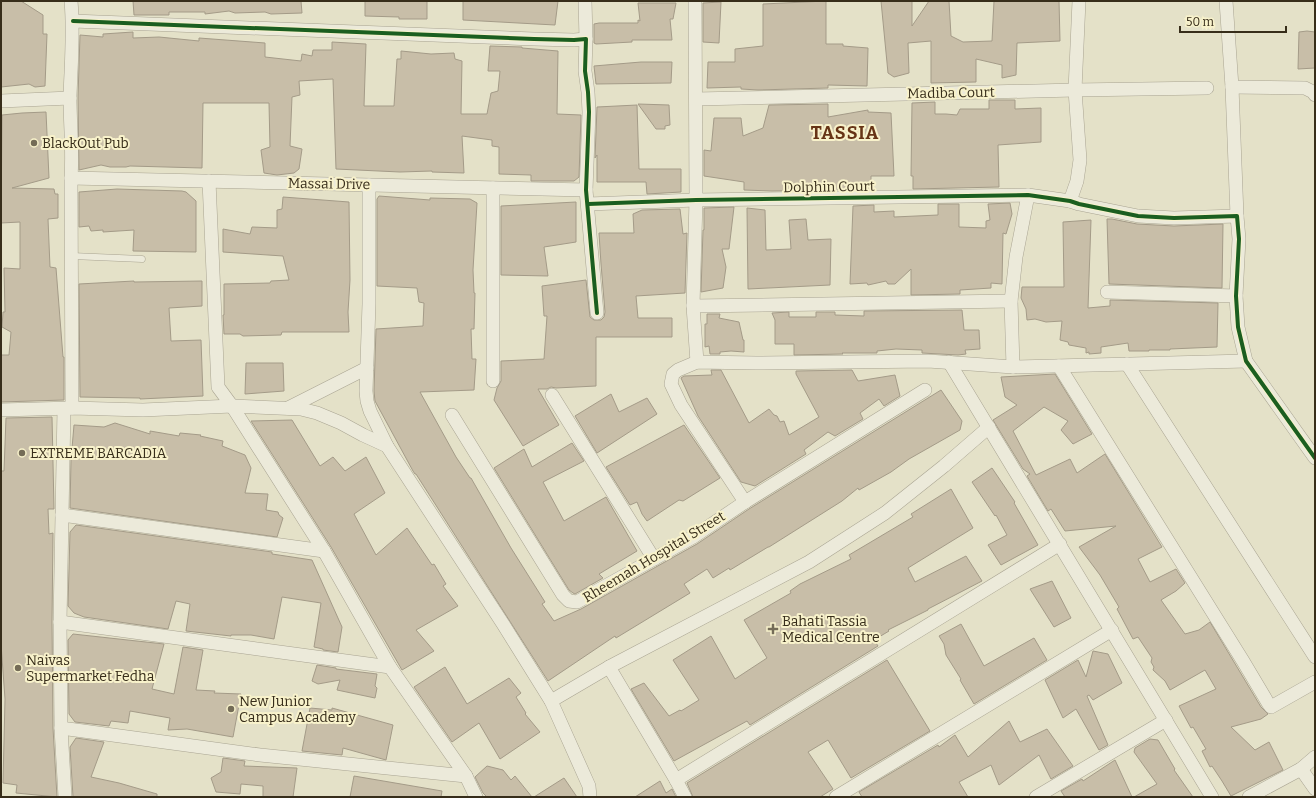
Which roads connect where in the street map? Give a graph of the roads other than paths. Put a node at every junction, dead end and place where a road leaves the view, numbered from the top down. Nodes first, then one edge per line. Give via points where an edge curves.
1 (72, 1) edge
2 (585, 1) edge
3 (695, 1) edge
4 (1079, 1) edge
5 (1226, 1) edge
6 (73, 22) junction
7 (586, 39) junction
8 (1232, 87) junction
9 (1207, 88) dead end
10 (1075, 90) junction
11 (1314, 93) edge
12 (70, 98) junction
13 (696, 99) junction
14 (1, 101) edge
15 (71, 178) junction
16 (209, 181) junction
17 (369, 185) junction
18 (493, 188) junction
19 (586, 190) junction
20 (1028, 195) junction
21 (696, 200) junction
22 (1070, 200) junction
23 (588, 204) junction
24 (1237, 216) junction
25 (72, 256) junction
26 (142, 260) dead end
27 (1107, 292) dead end
28 (1236, 296) junction
29 (1011, 301) junction
30 (693, 306) junction
31 (597, 313) dead end
32 (1246, 361) junction
33 (697, 362) junction
34 (949, 362) junction
35 (1127, 364) junction
36 (1059, 366) junction
37 (1013, 367) junction
38 (367, 368) junction
39 (493, 381) dead end
40 (924, 390) dead end
41 (552, 395) dead end
42 (232, 406) junction
43 (68, 408) junction
44 (287, 408) junction
45 (1, 410) edge
46 (452, 415) dead end
47 (989, 427) junction
48 (387, 446) junction
49 (1315, 458) edge
50 (745, 502) junction
51 (62, 515) junction
52 (1060, 544) junction
53 (324, 551) junction
54 (654, 559) junction
55 (60, 622) junction
56 (1112, 630) junction
57 (1315, 657) edge
58 (390, 667) junction
59 (609, 667) junction
60 (1315, 682) edge
61 (551, 701) junction
62 (1166, 720) junction
63 (61, 728) junction
64 (1315, 756) edge
65 (1301, 768) junction
66 (466, 776) junction
67 (676, 780) junction
68 (1315, 789) edge
69 (65, 797) edge
70 (476, 797) edge
71 (590, 797) edge
72 (685, 797) edge
73 (836, 797) edge
74 (1036, 797) edge
75 (1212, 797) edge
76 (1249, 797) edge

1 - 6 street
2 - 7 street
3 - 13 street
4 - 10 street
5 - 8 street
6 - 7 street
6 - 12 street
7 - 19 street
8 - 11 street via 1305,88
8 - 24 street
9 - 10 street, Madiba Court
10 - 13 street, Madiba Court
10 - 22 street via 1080,160 1077,181
12 - 14 street
12 - 15 street via 73,155
13 - 21 street
15 - 16 street, Massai Drive
15 - 25 street
16 - 17 street, Massai Drive
16 - 42 street via 218,387
17 - 18 street, Massai Drive
17 - 38 street
18 - 19 street, Massai Drive
18 - 39 street
19 - 23 street
20 - 21 street, Dolphin Court
20 - 22 street, Dolphin Court
20 - 29 street via 1016,257
21 - 23 street, Dolphin Court
21 - 30 street
22 - 24 street, Dolphin Court via 1138,216
23 - 31 street
24 - 28 street via 1240,239
25 - 26 lane
25 - 43 street
27 - 28 street
28 - 32 street via 1238,326
29 - 30 street
29 - 37 street
30 - 33 street
32 - 35 street
32 - 49 street
33 - 34 street
33 - 50 street via 673,374 671,384 681,405
34 - 37 street
34 - 47 street
35 - 36 street
35 - 57 street
36 - 37 street
36 - 60 street via 1244,661 1268,704 1271,707
38 - 44 street
38 - 48 street via 367,402
40 - 50 street, Rheemah Hospital Street
41 - 54 street
42 - 43 street via 143,410
42 - 44 street
42 - 53 street
43 - 45 street
43 - 51 street
44 - 48 street via 317,413
46 - 54 street, Rheemah Hospital Street via 566,599 572,602 580,601
47 - 52 street
47 - 59 street via 885,513 809,562
48 - 61 street
50 - 54 street, Rheemah Hospital Street via 693,537
51 - 53 street
51 - 55 street
52 - 56 street
52 - 67 street
53 - 58 street
55 - 58 street
55 - 63 street
56 - 62 street
56 - 73 street
58 - 66 street
59 - 61 street
59 - 67 street
61 - 71 street via 589,786
62 - 74 street
62 - 75 street
63 - 66 street via 260,755
63 - 69 street
64 - 65 street
65 - 68 street
65 - 76 street
66 - 70 street
67 - 72 street

